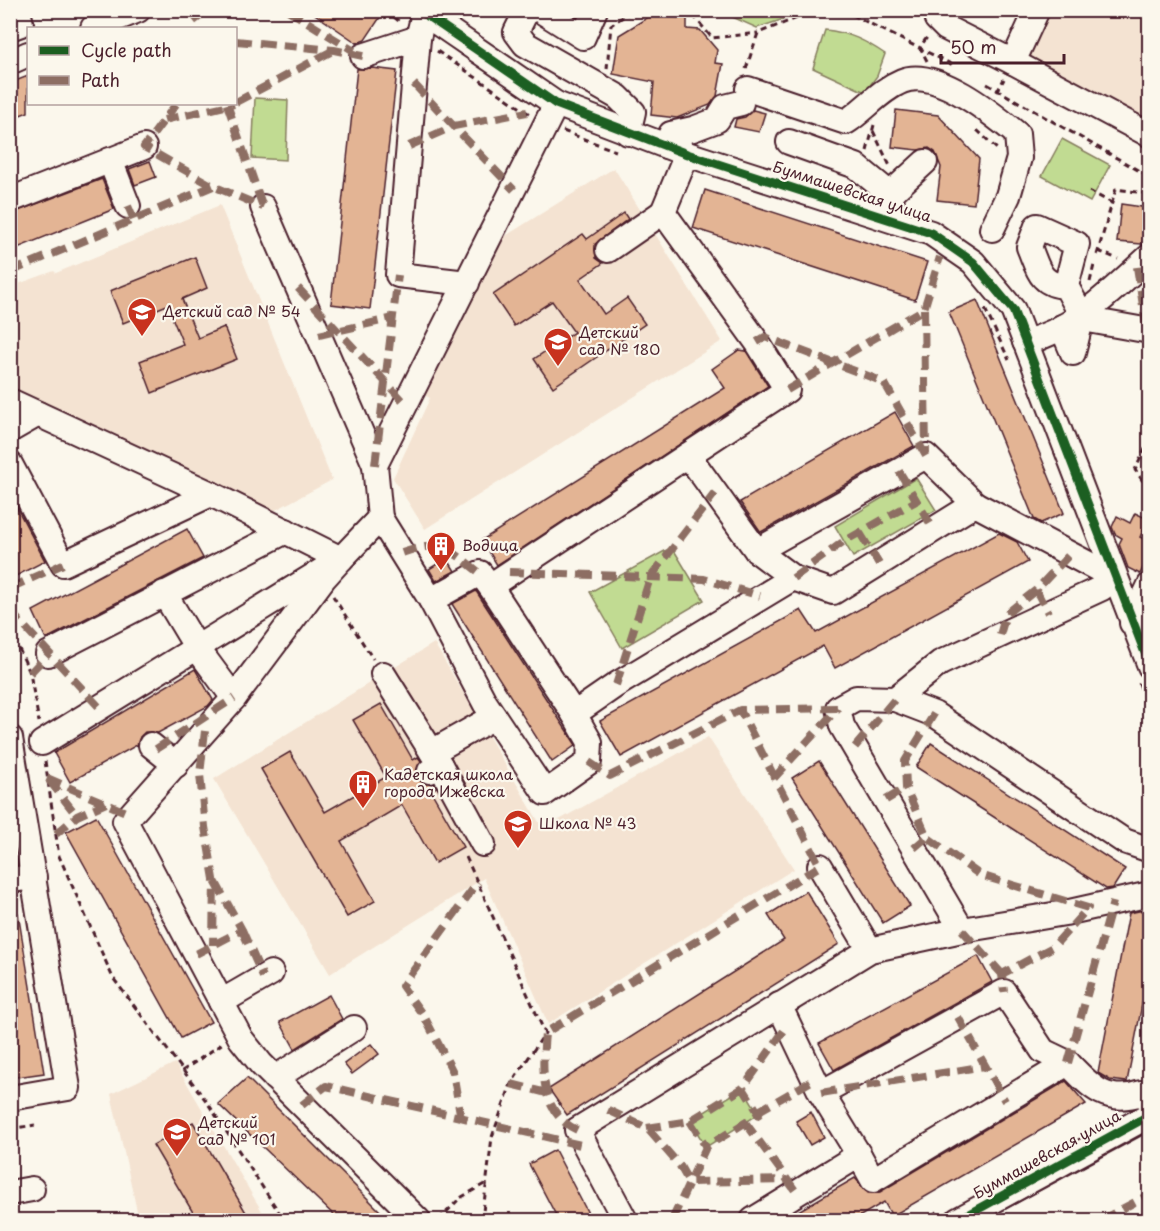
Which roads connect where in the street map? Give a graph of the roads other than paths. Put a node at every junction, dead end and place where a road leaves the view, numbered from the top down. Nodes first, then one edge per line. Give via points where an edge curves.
1 (18, 10) edge
2 (138, 10) edge
3 (527, 10) edge
4 (540, 10) edge
5 (595, 10) edge
6 (940, 10) edge
7 (1037, 10) edge
8 (422, 12) edge
9 (96, 27) edge
10 (10, 28) edge
11 (418, 38) junction
12 (27, 54) edge
13 (363, 56) dead end
14 (10, 62) edge
15 (1013, 62) junction
16 (551, 115) junction
17 (832, 117) junction
18 (1149, 135) edge
19 (789, 142) dead end
20 (626, 143) junction
21 (144, 147) dead end
22 (676, 150) junction
23 (819, 153) junction
24 (110, 160) junction
25 (925, 162) dead end
26 (895, 190) junction
27 (10, 200) edge
28 (128, 206) dead end
29 (263, 207) dead end
30 (663, 212) junction
31 (895, 220) junction
32 (992, 229) dead end
33 (608, 250) dead end
34 (1149, 256) edge
35 (467, 283) junction
36 (1078, 284) road end
37 (1082, 315) junction
38 (1149, 331) edge
39 (1025, 342) junction
40 (10, 401) edge
41 (38, 414) junction
42 (10, 430) edge
43 (688, 455) junction
44 (10, 464) edge
45 (375, 465) junction
46 (211, 494) junction
47 (975, 504) junction
48 (380, 518) junction
49 (286, 531) junction
50 (757, 551) junction
51 (341, 559) junction
52 (793, 578) junction
53 (1114, 578) junction
54 (1149, 585) edge
55 (490, 586) junction
56 (164, 593) junction
57 (431, 600) junction
58 (1132, 623) junction
59 (196, 648) junction
60 (48, 654) dead end
61 (1143, 673) edge
62 (383, 674) road end
63 (234, 698) junction
64 (895, 699) junction
65 (574, 714) junction
66 (494, 717) junction
67 (10, 738) edge
68 (42, 743) road end
69 (151, 745) dead end
70 (434, 763) junction
71 (176, 765) junction
72 (18, 828) edge
73 (483, 844) road end
74 (1149, 849) edge
75 (820, 866) dead end
76 (22, 878) edge
77 (1149, 894) edge
78 (962, 930) junction
79 (870, 950) junction
80 (271, 973) dead end
81 (221, 1002) junction
82 (779, 1005) junction
83 (354, 1028) dead end
84 (1068, 1063) junction
85 (275, 1078) junction
86 (821, 1092) junction
87 (10, 1098) edge
88 (1149, 1100) edge
89 (1149, 1115) edge
90 (859, 1155) junction
91 (960, 1220) edge
92 (418, 1221) edge
93 (625, 1221) edge
94 (753, 1221) edge

1 - 10 street via 21,24
2 - 9 street
3 - 20 street via 516,32 525,44 618,97 633,112
4 - 5 street via 583,37
6 - 15 street via 937,19 946,28
7 - 15 street
8 - 11 street
8 - 16 street, Буммашевская улица
11 - 13 street
11 - 35 street via 398,275
12 - 14 street
15 - 18 street
16 - 20 street, Буммашевская улица
16 - 35 street
17 - 22 street via 745,89 717,120 671,134
17 - 23 street
17 - 32 street via 846,122 883,91 905,80 945,85 995,116 1017,134 1019,158 1008,196
19 - 23 street
20 - 22 street, Буммашевская улица
21 - 24 street
22 - 30 street
22 - 31 street, Буммашевская улица
23 - 26 street via 861,170
24 - 27 street
24 - 28 street
25 - 26 street
26 - 31 street
29 - 45 street
30 - 33 street
30 - 43 street via 787,390
31 - 39 street, Буммашевская улица via 931,233 973,262 1013,310
34 - 37 street
35 - 45 street
36 - 37 street
37 - 38 street via 1094,321
37 - 39 street via 1044,337
39 - 53 street, Буммашевская улица
40 - 41 street
41 - 42 street
41 - 46 street
43 - 50 street
43 - 55 street
44 - 46 street via 63,564
45 - 48 street
46 - 49 street
47 - 50 street via 926,456
47 - 52 street via 833,592
47 - 53 street
48 - 51 street
48 - 57 street
49 - 51 street
49 - 56 street
50 - 52 street
51 - 59 street
51 - 63 street
52 - 65 street
53 - 58 street, Буммашевская улица
53 - 64 street via 1102,588 940,663
54 - 58 street
55 - 57 street via 480,573
55 - 65 street
56 - 59 street
56 - 60 street
57 - 66 street
58 - 61 street, Буммашевская улица
59 - 63 street
59 - 68 street
62 - 70 street
63 - 71 street
64 - 74 street via 934,714 1124,841
64 - 78 street via 856,698 838,708 842,726
65 - 66 street via 590,742 589,762 544,793
66 - 70 street
67 - 72 street
69 - 71 street
70 - 73 street
71 - 81 street via 125,821
72 - 76 street
75 - 79 street
76 - 87 street via 68,1088
77 - 78 street via 1065,914
78 - 79 street
79 - 82 street
80 - 81 street
81 - 85 street via 237,1033
82 - 86 street
82 - 93 street via 576,1130
83 - 85 street
84 - 86 street via 1042,1051 1004,992
84 - 88 street via 1095,1091 1128,1098 1141,1093
84 - 90 street via 873,1180
85 - 92 street
86 - 90 street
89 - 91 street, Буммашевская улица
90 - 94 street

